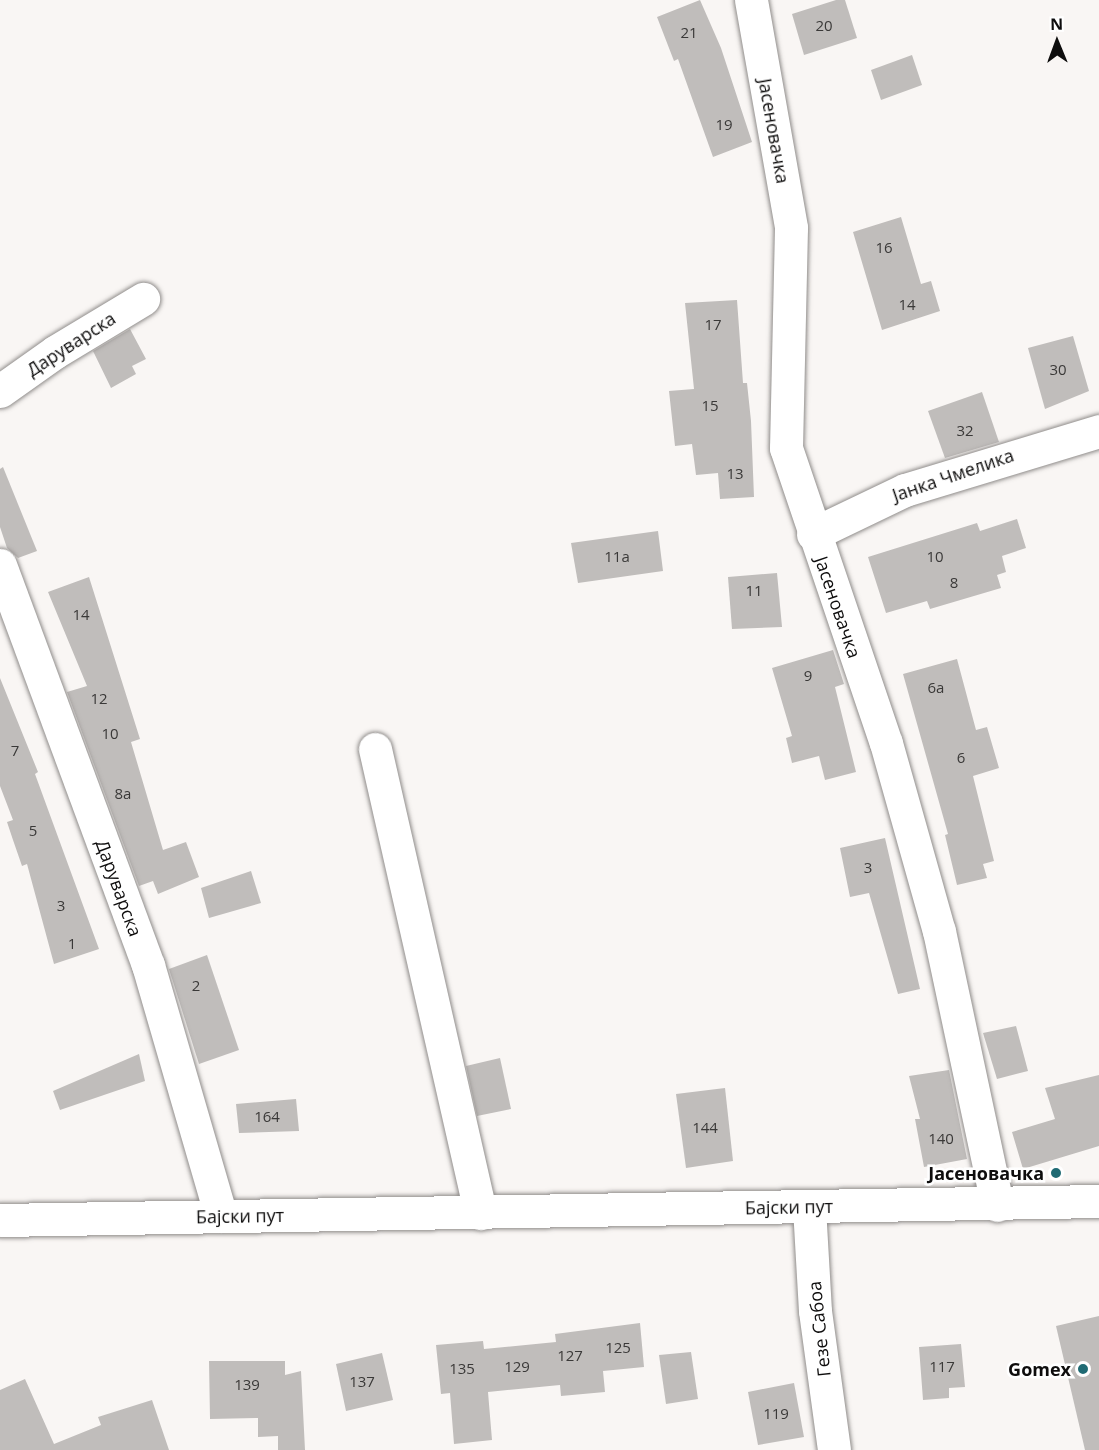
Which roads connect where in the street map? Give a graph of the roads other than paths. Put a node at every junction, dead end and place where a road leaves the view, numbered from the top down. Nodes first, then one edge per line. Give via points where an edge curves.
1 (751, 0) edge
2 (143, 299) dead end
3 (0, 391) edge
4 (1099, 431) edge
5 (813, 534) junction
6 (0, 565) edge
7 (375, 749) dead end
8 (1099, 1201) edge
9 (997, 1205) junction
10 (809, 1207) junction
11 (480, 1213) junction
12 (221, 1216) junction
13 (0, 1220) edge
14 (834, 1450) edge

1 - 5 street, Јасеновачка via 791,228 786,448
2 - 3 street, Даруварска via 55,352
4 - 5 street, Јанка Чмелика via 905,490
5 - 9 street, Јасеновачка via 886,743 939,932
6 - 12 street, Даруварска via 148,965
7 - 11 street
8 - 9 street, Бајски пут
9 - 10 street, Бајски пут
10 - 11 street, Бајски пут
10 - 14 street, Гезе Сабоа via 815,1311
11 - 12 street, Бајски пут
12 - 13 street, Бајски пут

